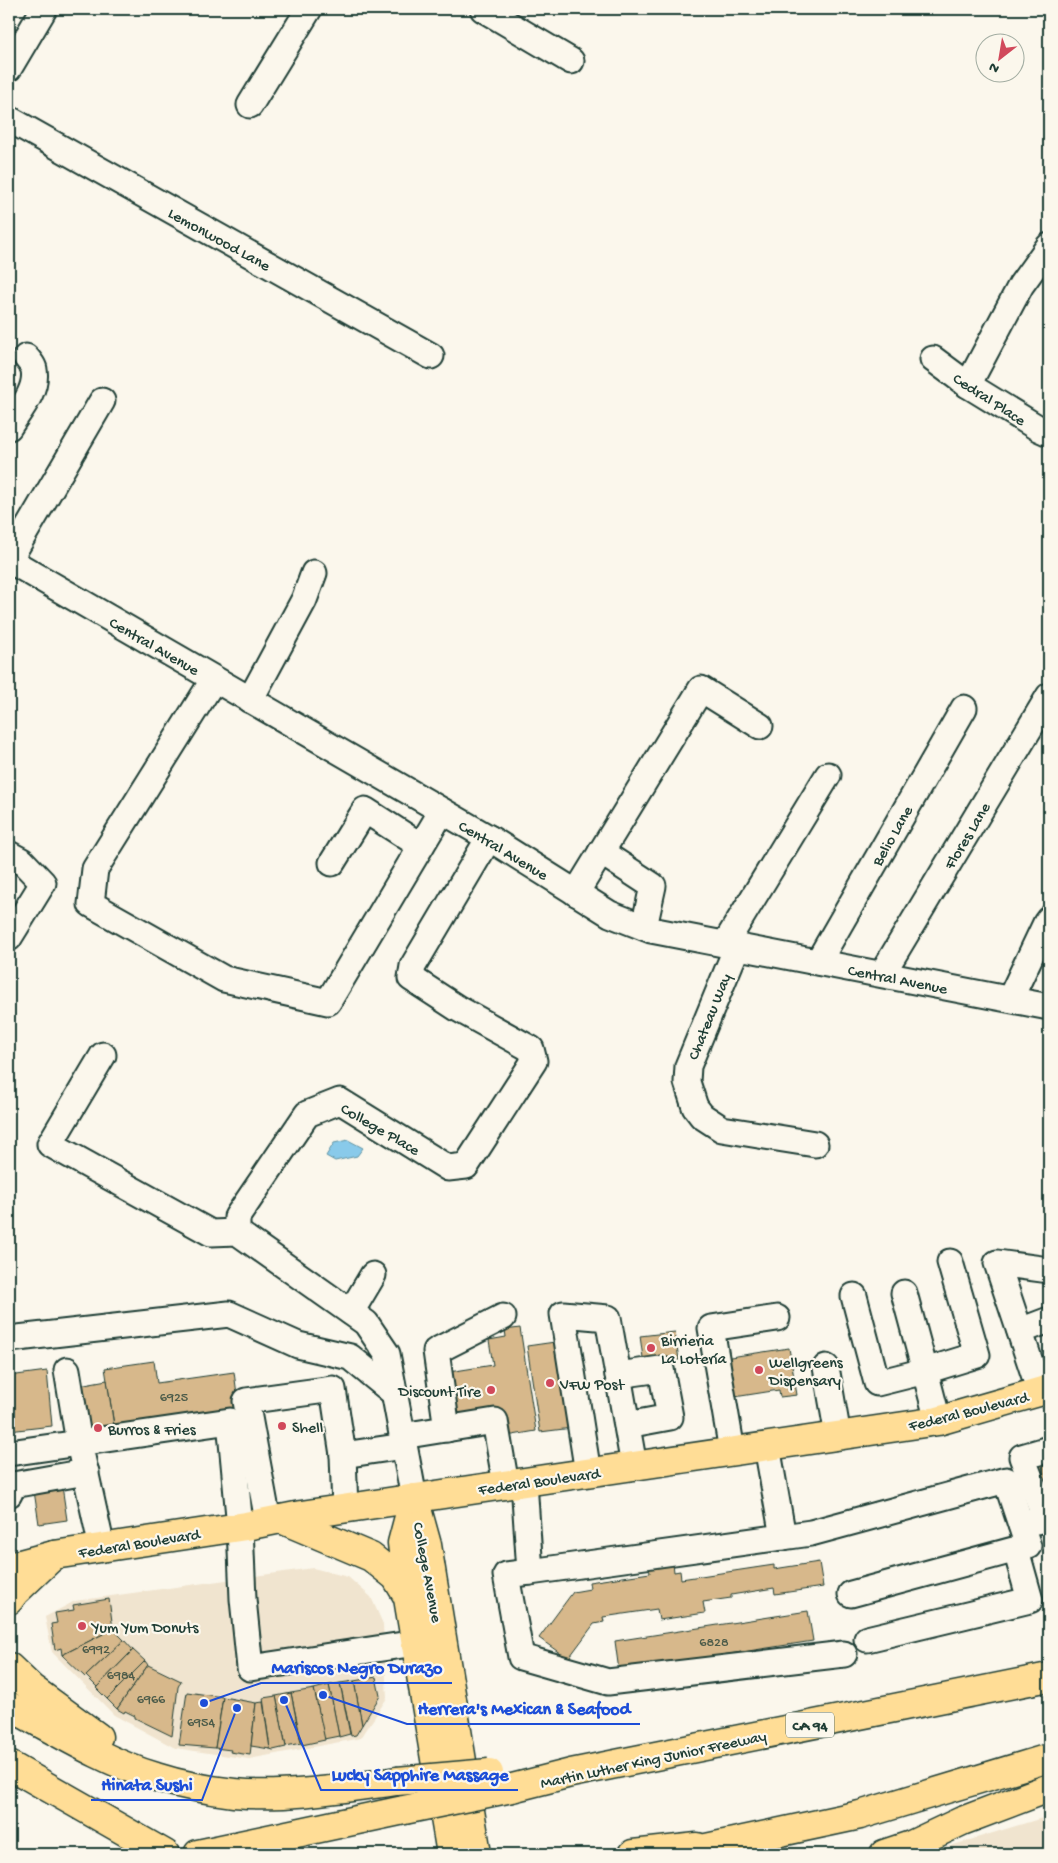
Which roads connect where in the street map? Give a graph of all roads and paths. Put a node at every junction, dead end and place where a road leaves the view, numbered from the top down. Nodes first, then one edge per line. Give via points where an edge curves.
1 (44, 9) edge
2 (309, 9) edge
3 (483, 9) edge
4 (571, 61) dead end
5 (9, 68) edge
6 (250, 105) dead end
7 (9, 119) edge
8 (1049, 246) edge
9 (431, 356) dead end
10 (26, 357) dead end
11 (933, 360) dead end
12 (968, 385) junction
13 (102, 401) dead end
14 (9, 427) edge
15 (1049, 433) edge
16 (9, 560) edge
17 (314, 573) dead end
18 (214, 679) junction
19 (1049, 696) edge
20 (250, 700) junction
21 (964, 708) dead end
22 (760, 726) dead end
23 (828, 775) dead end
24 (442, 811) junction
25 (489, 838) junction
26 (421, 846) junction
27 (601, 852) junction
28 (9, 854) edge
29 (332, 863) dead end
30 (576, 893) junction
31 (1049, 919) edge
32 (644, 927) junction
33 (9, 938) edge
34 (731, 946) junction
35 (818, 962) junction
36 (882, 974) junction
37 (1010, 999) junction
38 (1049, 1007) edge
39 (103, 1055) dead end
40 (815, 1144) dead end
41 (238, 1232) junction
42 (950, 1262) dead end
43 (1049, 1270) edge
44 (373, 1275) dead end
45 (904, 1293) dead end
46 (854, 1296) dead end
47 (351, 1312) junction
48 (503, 1317) dead end
49 (777, 1318) dead end
50 (1049, 1320) edge
51 (1020, 1331) junction
52 (9, 1339) edge
53 (826, 1367) dead end
54 (67, 1370) dead end
55 (926, 1372) junction
56 (618, 1375) junction
57 (1044, 1391) edge
58 (394, 1393) junction
59 (938, 1420) junction
60 (627, 1425) junction
61 (447, 1429) junction
62 (838, 1436) junction
63 (403, 1441) junction
64 (79, 1443) junction
65 (767, 1446) junction
66 (1049, 1448) edge
67 (732, 1451) junction
68 (9, 1453) edge
69 (344, 1455) junction
70 (634, 1466) junction
71 (86, 1472) junction
72 (588, 1473) junction
73 (515, 1483) junction
74 (9, 1494) edge
75 (414, 1498) junction
76 (345, 1509) junction
77 (274, 1520) junction
78 (1021, 1524) junction
79 (1047, 1526) edge
80 (240, 1527) junction
81 (783, 1538) junction
82 (102, 1548) junction
83 (1016, 1550) junction
84 (54, 1555) junction
85 (13, 1566) edge
86 (530, 1572) junction
87 (852, 1594) dead end
88 (408, 1598) junction
89 (9, 1600) edge
90 (868, 1639) dead end
91 (416, 1642) junction
92 (844, 1654) dead end
93 (9, 1667) edge
94 (1049, 1677) edge
95 (9, 1706) edge
96 (1049, 1758) edge
97 (9, 1765) edge
98 (571, 1773) junction
99 (154, 1777) junction
100 (1049, 1788) edge
101 (729, 1843) junction
102 (165, 1854) edge
103 (198, 1854) edge
104 (451, 1854) edge
105 (477, 1854) edge
106 (634, 1854) edge
107 (678, 1854) edge
108 (884, 1854) edge

1 - 5 street
2 - 6 street
3 - 4 street
7 - 9 street, Lemonwood Lane
8 - 12 street via 1021,285
10 - 14 street via 34,368 34,382
11 - 12 street, Cedral Place
12 - 15 street, Cedral Place
13 - 16 street
16 - 18 street, Central Avenue
17 - 20 street via 304,600
18 - 20 street, Central Avenue
18 - 26 street via 95,869 91,904 224,979 328,1002
19 - 36 street, Flores Lane
20 - 24 street, Central Avenue
21 - 35 street, Belio Lane
22 - 27 street via 701,689
23 - 34 street, Chateau Way
24 - 25 street, Central Avenue
24 - 26 street
25 - 30 street, Central Avenue
25 - 41 street, College Place via 413,966 411,978 531,1050 534,1061 466,1166 448,1168 340,1101 307,1114 237,1217
26 - 29 street via 365,810
27 - 30 street
27 - 32 street via 653,886
28 - 33 street via 22,861 43,883
30 - 32 street, Central Avenue via 610,914
31 - 37 street
32 - 34 street, Central Avenue
34 - 35 street, Central Avenue
34 - 40 street, Chateau Way via 688,1066 687,1082 695,1107 702,1116 722,1128
35 - 36 street, Central Avenue
36 - 37 street, Central Avenue
37 - 38 street, Central Avenue
39 - 41 street via 50,1144 211,1233
41 - 47 street
42 - 55 street via 977,1355
43 - 51 street via 998,1263
44 - 47 street
45 - 55 street
46 - 55 street via 877,1383
47 - 58 street via 366,1323 387,1354
48 - 61 street via 436,1351
49 - 67 street via 711,1328
50 - 51 street
51 - 57 street
52 - 58 street via 230,1314 298,1345 350,1356
53 - 62 street
54 - 64 street
55 - 59 street
56 - 60 street
56 - 60 street via 661,1369 670,1416
56 - 72 street via 608,1318 563,1314
57 - 59 main road, Federal Boulevard
58 - 63 street
59 - 62 main road, Federal Boulevard
60 - 70 street
61 - 63 street
61 - 73 street via 496,1421
62 - 65 main road, Federal Boulevard
63 - 69 street
63 - 75 street
64 - 68 street
64 - 71 street
64 - 80 street via 230,1421
65 - 67 main road, Federal Boulevard
65 - 81 street
66 - 79 street via 1022,1457
67 - 70 main road, Federal Boulevard
69 - 76 street
69 - 77 street via 333,1389 246,1401
70 - 72 main road, Federal Boulevard
71 - 74 street via 13,1485
71 - 82 street
72 - 73 main road, Federal Boulevard
73 - 75 main road, Federal Boulevard
73 - 86 street
75 - 76 main road, Federal Boulevard
75 - 88 main road, College Avenue via 402,1543
75 - 105 main road, College Avenue via 427,1546
76 - 77 main road, Federal Boulevard
77 - 80 main road, Federal Boulevard
77 - 88 main road via 372,1557 396,1576
78 - 79 street
78 - 81 street via 1006,1480
78 - 83 street via 1028,1546
80 - 82 main road, Federal Boulevard
80 - 91 street via 250,1668
81 - 86 street
82 - 84 main road, Federal Boulevard
83 - 87 street
83 - 90 street via 1030,1600
84 - 85 main road, Federal Boulevard
84 - 89 main road
86 - 92 street via 506,1575 521,1657 608,1682
88 - 91 main road, College Avenue
91 - 104 main road, College Avenue
93 - 99 main road via 31,1688
94 - 98 main road, Martin Luther King Junior Freeway / CA 94
95 - 99 main road via 116,1762
96 - 101 main road via 860,1815
97 - 102 main road
98 - 99 main road, bridge via 489,1773 277,1794 198,1788
98 - 103 main road, Martin Luther King Junior Freeway / CA 94, bridge
100 - 108 main road
101 - 106 main road
101 - 107 main road

